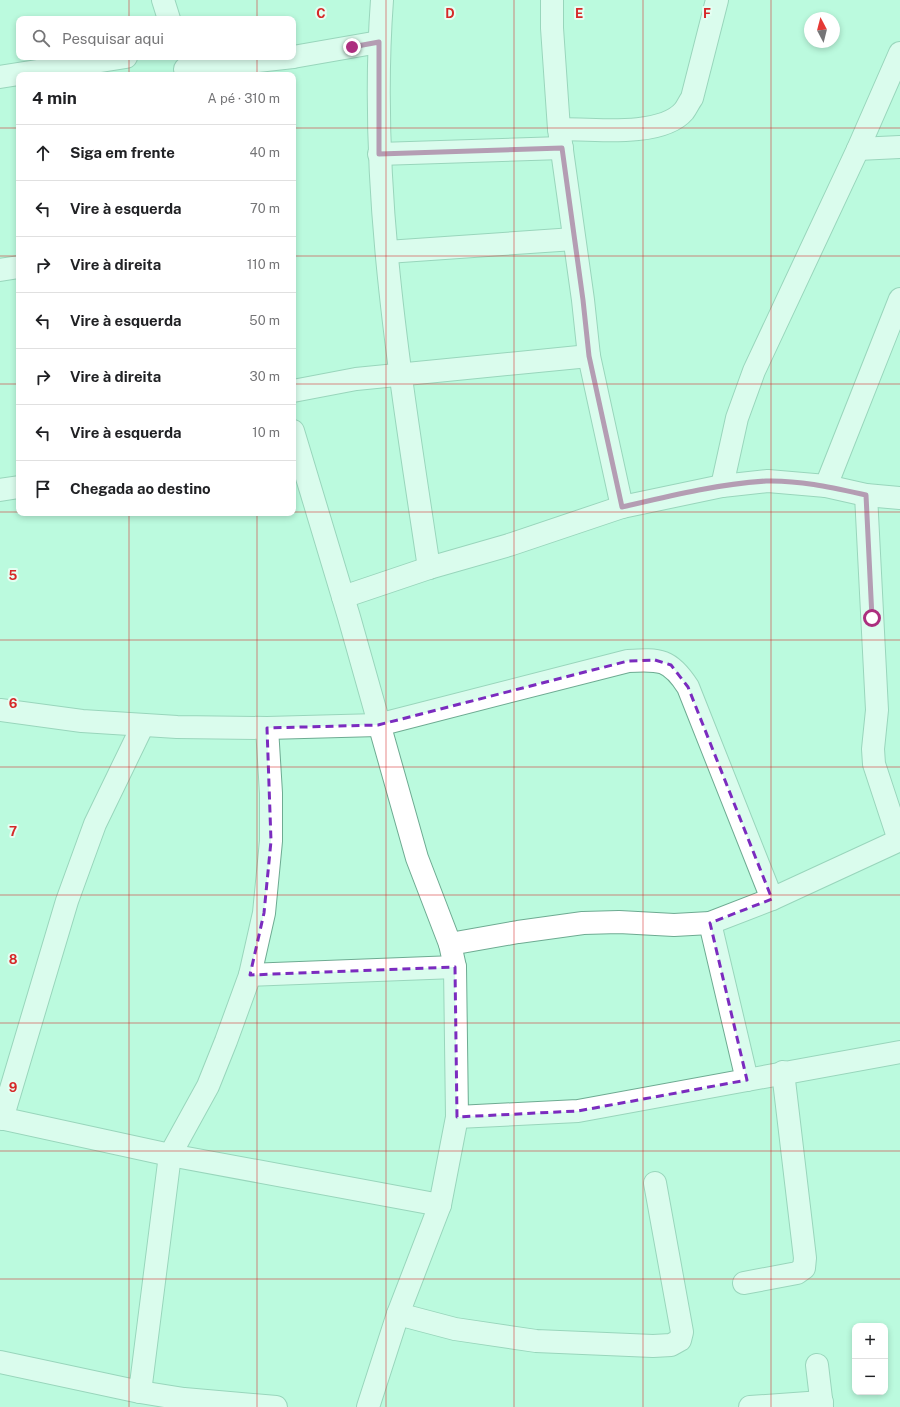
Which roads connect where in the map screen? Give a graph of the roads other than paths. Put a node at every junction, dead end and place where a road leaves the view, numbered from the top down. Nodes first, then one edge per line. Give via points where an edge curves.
1 (164, 0) edge
2 (382, 0) edge
3 (552, 0) edge
4 (717, 0) edge
5 (168, 16) edge
6 (379, 42) junction
7 (900, 53) edge
8 (296, 56) edge
9 (112, 60) edge
10 (260, 60) edge
11 (184, 67) edge
12 (57, 72) edge
13 (16, 76) edge
14 (0, 77) edge
15 (561, 138) junction
16 (900, 147) edge
17 (858, 149) junction
18 (379, 154) junction
19 (574, 239) junction
20 (387, 252) junction
21 (16, 268) edge
22 (0, 270) edge
23 (900, 299) edge
24 (589, 356) junction
25 (400, 375) junction
26 (296, 390) edge
27 (296, 441) edge
28 (722, 486) junction
29 (826, 486) junction
30 (16, 487) edge
31 (0, 490) edge
32 (866, 495) junction
33 (900, 498) edge
34 (622, 507) junction
35 (429, 568) junction
36 (343, 597) junction
37 (0, 710) edge
38 (143, 725) junction
39 (378, 725) junction
40 (267, 728) junction
41 (899, 840) edge
42 (772, 899) junction
43 (710, 923) junction
44 (450, 944) junction
45 (455, 967) junction
46 (250, 976) junction
47 (900, 1052) edge
48 (783, 1072) junction
49 (747, 1080) junction
50 (458, 1116) junction
51 (1, 1119) edge
52 (170, 1155) junction
53 (655, 1183) dead end
54 (440, 1205) junction
55 (744, 1283) dead end
56 (398, 1314) junction
57 (0, 1362) edge
58 (817, 1365) dead end
59 (140, 1392) junction
60 (822, 1405) edge
61 (276, 1407) edge
62 (368, 1407) edge
63 (750, 1407) edge

1 - 5 street
2 - 6 street
3 - 15 street
4 - 15 street via 692,98 684,112 666,123 633,131
6 - 8 street
6 - 18 street
7 - 17 street
9 - 12 street
10 - 11 street
13 - 14 street
15 - 18 street
15 - 19 street
16 - 17 street
17 - 28 street via 754,371 737,418
18 - 20 street
19 - 20 street
19 - 24 street
20 - 25 street
21 - 22 street
23 - 29 street
24 - 25 street
24 - 34 street
25 - 26 street via 356,379
25 - 35 street
27 - 36 street
28 - 29 street via 768,481
28 - 34 street
29 - 32 street
30 - 31 street
32 - 33 street
32 - 41 street via 876,710 872,749 874,764
34 - 35 street
35 - 36 street
36 - 39 street
37 - 38 street via 82,721
38 - 40 street
38 - 51 street via 95,824 67,901
39 - 40 street
39 - 42 street via 628,661 655,660 671,665 688,687
39 - 44 street via 417,858
40 - 46 street via 271,840 264,913
41 - 42 street
42 - 43 street
43 - 44 street via 583,923
43 - 49 street
44 - 45 street
45 - 46 street
45 - 50 street
46 - 52 street via 208,1086
47 - 48 street
48 - 49 street
48 - 55 street via 805,1258 804,1268 797,1273
49 - 50 street via 578,1111
50 - 54 street
51 - 52 street
52 - 54 street
52 - 59 street
53 - 56 street via 682,1332 680,1340 671,1345 536,1341 455,1329
54 - 56 street
56 - 62 street
57 - 59 street
58 - 60 street
59 - 61 street via 184,1399
60 - 63 street

